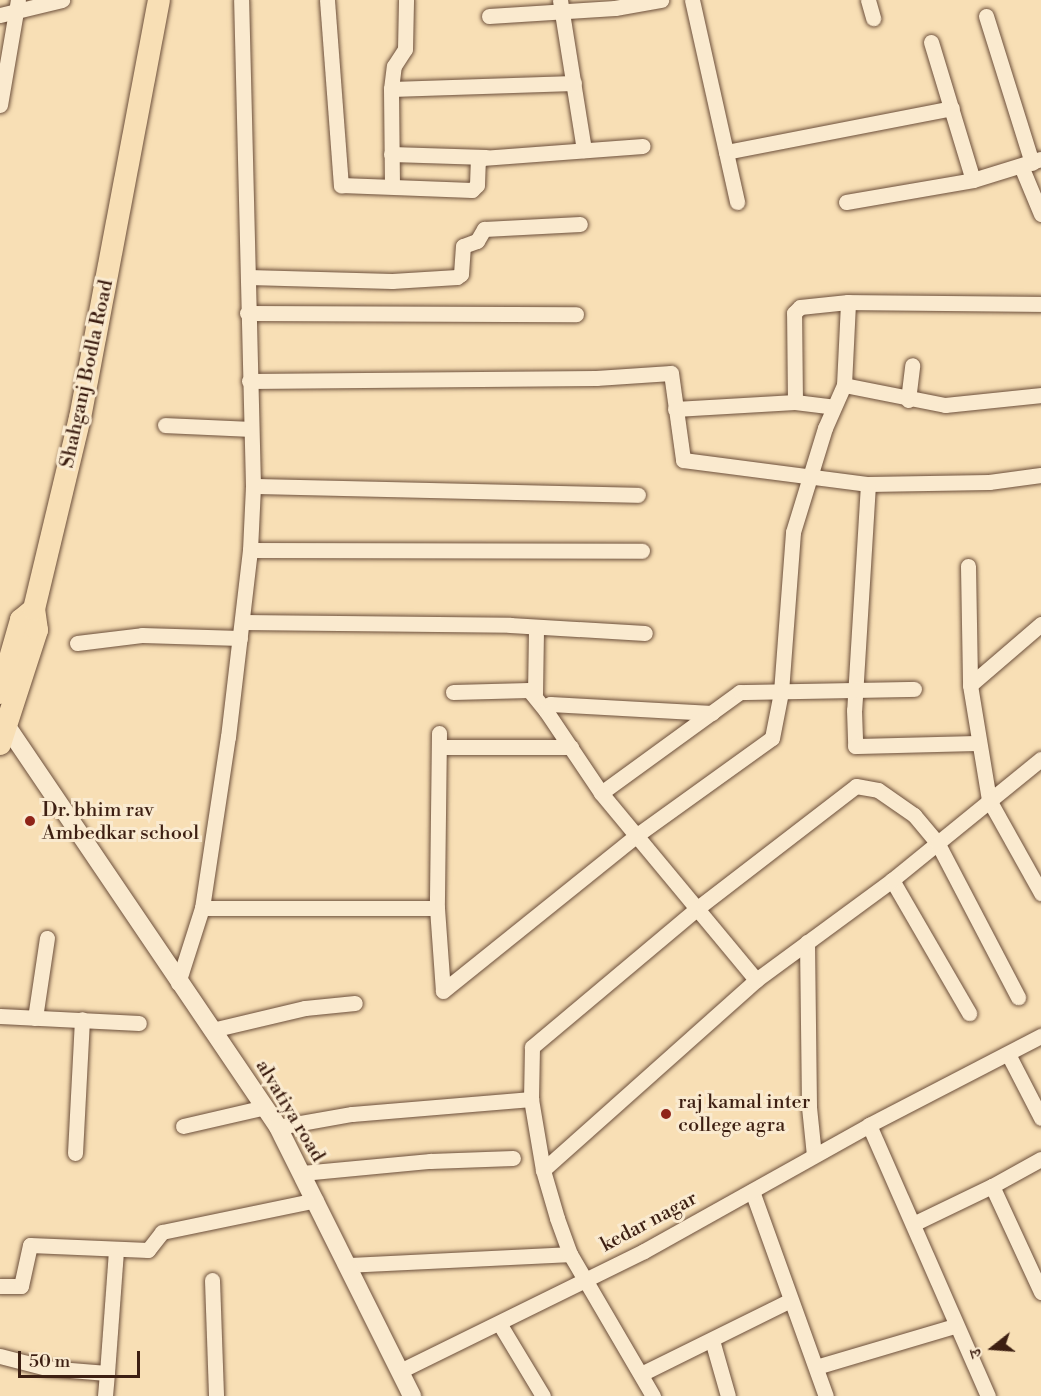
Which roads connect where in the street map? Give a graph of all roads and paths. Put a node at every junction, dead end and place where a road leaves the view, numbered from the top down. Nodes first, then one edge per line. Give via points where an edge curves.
1 (62, 0) edge
2 (159, 0) edge
3 (241, 0) edge
4 (327, 0) edge
5 (406, 0) edge
6 (658, 0) edge
7 (692, 0) edge
8 (868, 0) edge
9 (17, 4) edge
10 (561, 5) edge
11 (0, 15) edge
12 (489, 16) dead end
13 (986, 16) dead end
14 (873, 18) dead end
15 (931, 42) dead end
16 (574, 83) junction
17 (391, 89) junction
18 (0, 105) edge
19 (952, 108) junction
20 (643, 146) dead end
21 (584, 150) junction
22 (726, 152) junction
23 (392, 154) junction
24 (486, 157) junction
25 (1032, 163) edge
26 (973, 180) junction
27 (392, 185) junction
28 (737, 202) dead end
29 (846, 202) dead end
30 (1041, 214) edge
31 (580, 224) dead end
32 (248, 278) junction
33 (848, 302) junction
34 (1041, 304) edge
35 (247, 312) junction
36 (576, 314) dead end
37 (912, 365) dead end
38 (249, 381) junction
39 (844, 385) junction
40 (1041, 395) edge
41 (908, 400) junction
42 (795, 402) junction
43 (834, 406) junction
44 (675, 409) junction
45 (165, 425) dead end
46 (250, 429) junction
47 (1041, 475) edge
48 (809, 476) junction
49 (868, 484) junction
50 (253, 486) junction
51 (638, 495) dead end
52 (250, 549) junction
53 (642, 551) dead end
54 (968, 566) dead end
55 (34, 609) junction
56 (242, 622) junction
57 (1041, 624) edge
58 (536, 627) junction
59 (645, 633) dead end
60 (240, 638) junction
61 (77, 643) dead end
62 (970, 685) junction
63 (914, 689) dead end
64 (453, 692) dead end
65 (781, 692) junction
66 (0, 693) edge
67 (855, 693) junction
68 (535, 694) junction
69 (546, 711) junction
70 (712, 712) junction
71 (2, 728) edge
72 (979, 743) junction
73 (571, 747) junction
74 (1041, 759) edge
75 (601, 793) junction
76 (989, 800) junction
77 (637, 835) junction
78 (938, 844) junction
79 (892, 880) junction
80 (1041, 893) edge
81 (202, 908) junction
82 (437, 908) junction
83 (695, 909) junction
84 (47, 938) dead end
85 (807, 942) junction
86 (756, 980) junction
87 (178, 983) junction
88 (1018, 997) dead end
89 (355, 1003) dead end
90 (969, 1013) dead end
91 (0, 1016) edge
92 (35, 1018) junction
93 (82, 1019) junction
94 (139, 1023) dead end
95 (212, 1030) junction
96 (1041, 1036) edge
97 (1008, 1054) junction
98 (531, 1099) junction
99 (265, 1107) junction
100 (1041, 1118) edge
101 (869, 1125) junction
102 (183, 1126) dead end
103 (278, 1127) junction
104 (75, 1153) dead end
105 (814, 1155) junction
106 (513, 1158) dead end
107 (1041, 1159) edge
108 (543, 1170) junction
109 (302, 1173) junction
110 (992, 1186) junction
111 (752, 1191) junction
112 (316, 1200) junction
113 (913, 1224) junction
114 (116, 1250) junction
115 (570, 1254) junction
116 (1035, 1260) edge
117 (347, 1265) junction
118 (212, 1280) dead end
119 (584, 1280) junction
120 (0, 1286) edge
121 (1041, 1292) edge
122 (789, 1300) junction
123 (499, 1323) junction
124 (954, 1326) junction
125 (712, 1340) junction
126 (0, 1356) edge
127 (816, 1367) junction
128 (400, 1371) junction
129 (106, 1373) junction
130 (641, 1374) junction
131 (105, 1396) edge
132 (216, 1396) edge
133 (412, 1396) edge
134 (543, 1396) edge
135 (653, 1396) edge
136 (728, 1396) edge
137 (826, 1396) edge
138 (988, 1396) edge

1 - 9 street
2 - 55 main road, Shahganj Bodla Road via 80,418
3 - 32 street
4 - 27 street via 338,179 344,186
5 - 17 street via 405,49 394,66
6 - 10 street via 615,8
7 - 22 street
8 - 14 street
9 - 11 street
9 - 18 street
10 - 12 street
10 - 16 street
13 - 25 street
15 - 19 street
16 - 17 street
16 - 21 street
17 - 23 street
19 - 22 street
19 - 26 street
20 - 21 street
21 - 24 street
22 - 28 street
23 - 24 street
23 - 27 street
24 - 27 street via 478,162 477,185 472,190
25 - 26 street
25 - 30 street
26 - 29 street
31 - 32 street via 484,229 477,241 463,246 457,277 392,281
32 - 35 street
33 - 34 street
33 - 39 street
33 - 42 street via 795,310
35 - 36 street
35 - 38 street
37 - 41 street
38 - 44 street via 671,374 675,378
38 - 46 street
39 - 41 street
39 - 43 street
40 - 41 street via 973,405
42 - 43 street
42 - 44 street
43 - 48 street
44 - 48 street via 683,460
45 - 46 street
46 - 50 street
47 - 49 street via 989,482
48 - 49 street
48 - 65 street via 793,532
49 - 67 street
50 - 51 street
50 - 52 street
52 - 53 street
52 - 56 street
54 - 62 street
55 - 66 main road via 21,620
55 - 71 main road, Shahganj Bodla Road via 37,630
56 - 58 street
56 - 60 street
57 - 62 street
58 - 59 street
58 - 68 street
60 - 61 street via 142,635
60 - 81 street
62 - 72 street
63 - 67 street
64 - 68 street via 529,690
65 - 67 street
65 - 70 street via 740,692
65 - 77 street via 772,738
67 - 72 street via 856,748
68 - 69 street
69 - 70 street via 550,704
69 - 73 street
70 - 75 street
71 - 87 street, alvatiya road via 101,866
72 - 76 street
73 - 75 street
73 - 82 street via 439,740
74 - 76 street
75 - 77 street
76 - 78 street
76 - 80 street
77 - 82 street via 443,991
77 - 83 street
78 - 79 street
78 - 83 street via 914,815 878,790 856,786
78 - 88 street
79 - 85 street
79 - 90 street
81 - 82 street
81 - 87 street
83 - 86 street
83 - 98 street via 532,1047
84 - 92 street
85 - 86 street
85 - 105 street via 809,1107
86 - 108 street
87 - 95 street, alvatiya road
89 - 95 street via 304,1008
91 - 92 street
92 - 93 street
93 - 94 street
93 - 104 street
95 - 99 street, alvatiya road
96 - 97 street, kedar nagar
97 - 100 street
97 - 101 street, kedar nagar
98 - 103 street via 352,1114
98 - 108 street
99 - 102 street
99 - 103 street, alvatiya road
101 - 105 street, kedar nagar
101 - 113 street
103 - 109 street, alvatiya road
105 - 111 street, kedar nagar
106 - 109 street
107 - 110 street
108 - 115 street
109 - 112 street, alvatiya road
110 - 113 street
110 - 116 street
111 - 119 street, kedar nagar
111 - 122 street
112 - 114 street via 162,1232 148,1250
112 - 117 street, alvatiya road
113 - 124 street
114 - 120 street via 30,1245 21,1286
114 - 129 street
115 - 117 street
115 - 119 street
116 - 121 street
117 - 128 street, alvatiya road
118 - 132 street
119 - 123 street, kedar nagar
119 - 130 street
122 - 125 street
122 - 127 street
123 - 128 street, kedar nagar
123 - 134 street
124 - 127 street
124 - 138 street
125 - 130 street
125 - 136 street
126 - 129 street via 46,1368
127 - 137 street
128 - 133 street, alvatiya road
129 - 131 street
130 - 135 street

